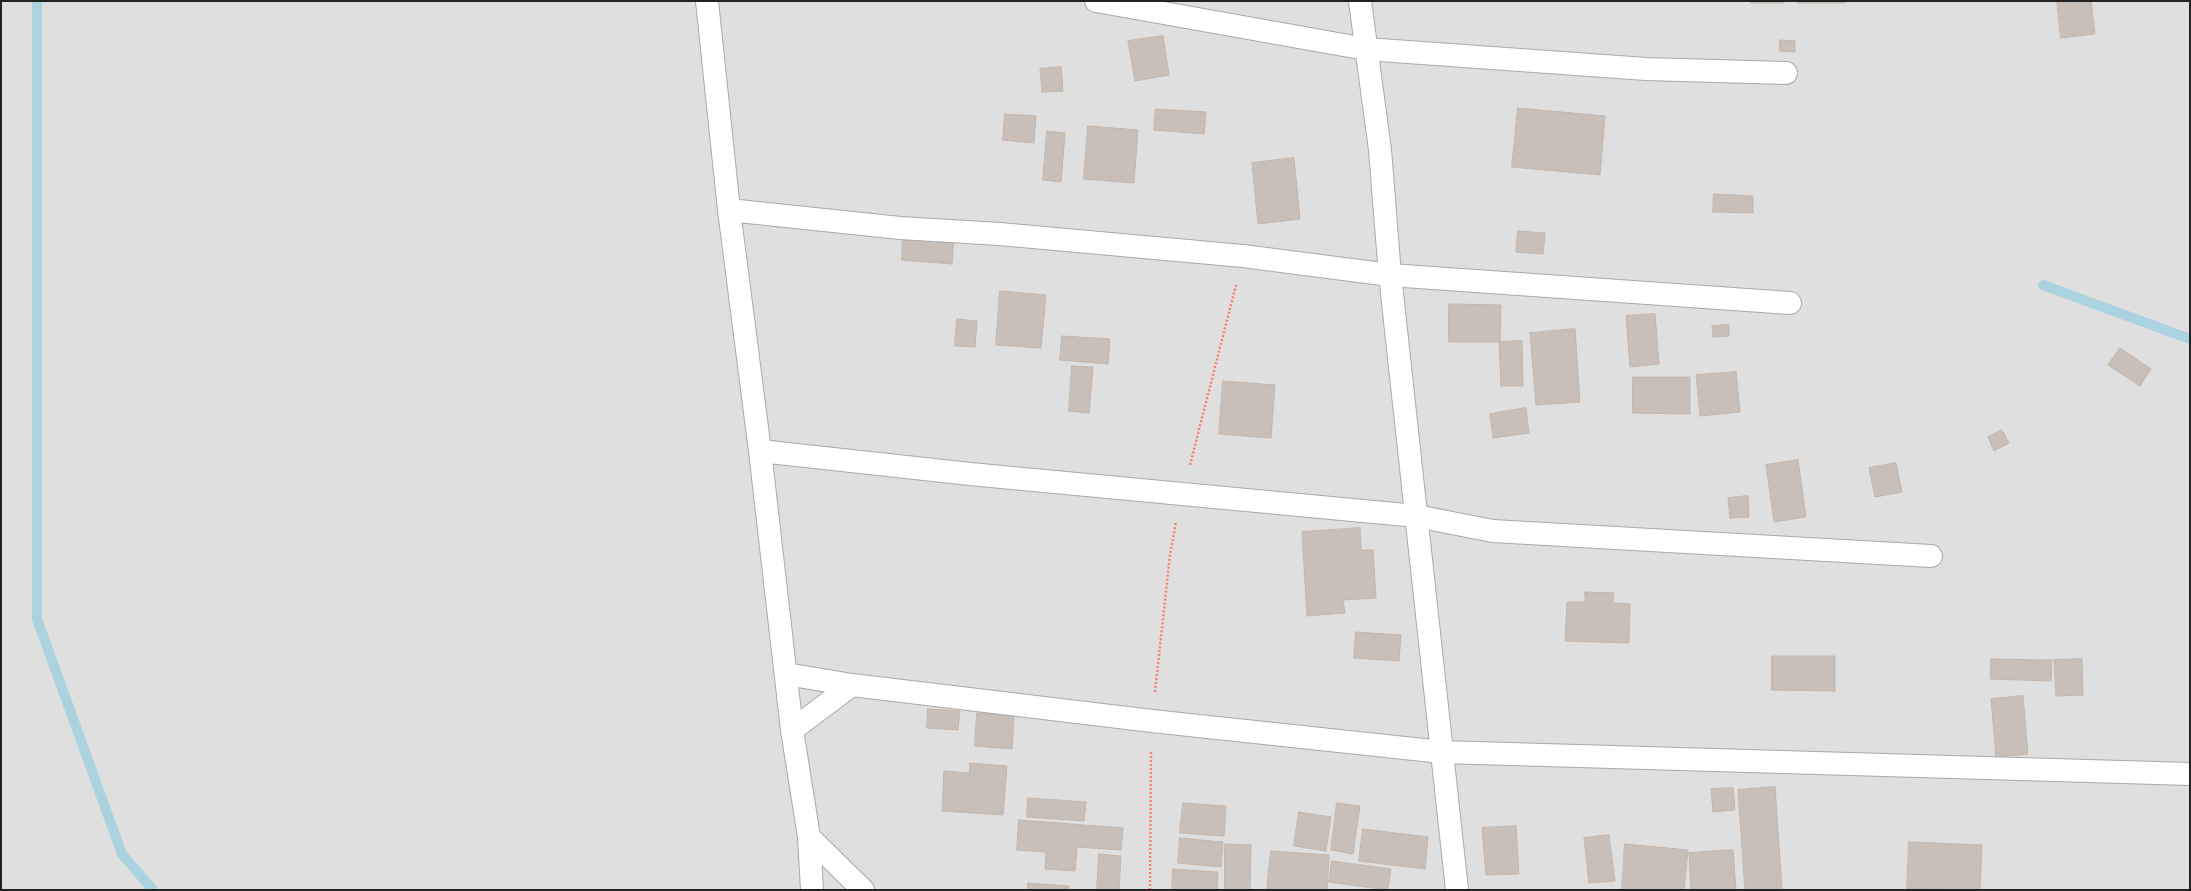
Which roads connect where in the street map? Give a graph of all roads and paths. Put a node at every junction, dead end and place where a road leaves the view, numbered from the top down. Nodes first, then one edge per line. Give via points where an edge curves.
1 (708, 1) edge
2 (1096, 1) edge
3 (1360, 1) edge
4 (1366, 49) junction
5 (1786, 73) dead end
6 (729, 210) junction
7 (1244, 256) junction
8 (1390, 275) junction
9 (1790, 303) dead end
10 (760, 451) junction
11 (1182, 494) junction
12 (1416, 516) junction
13 (1931, 556) dead end
14 (786, 674) junction
15 (852, 685) junction
16 (1152, 721) junction
17 (792, 730) junction
18 (1442, 752) junction
19 (2190, 774) edge
20 (809, 837) junction
21 (812, 890) edge
22 (863, 890) edge
23 (1150, 890) edge
24 (1457, 890) edge

1 - 6 street
2 - 4 street
3 - 4 street
4 - 5 street via 1646,69
4 - 8 street via 1380,150
6 - 7 street via 900,228 1000,234
6 - 10 street
7 - 8 street
7 - 11 path
8 - 9 street
8 - 12 street
10 - 11 street
10 - 14 street
11 - 12 street
11 - 16 path via 1170,555
12 - 13 street via 1493,531
12 - 18 street
14 - 15 street
14 - 17 street
15 - 16 street
15 - 17 street
16 - 18 street
16 - 23 path
17 - 20 street
18 - 19 street
18 - 24 street
20 - 21 street
20 - 22 street

